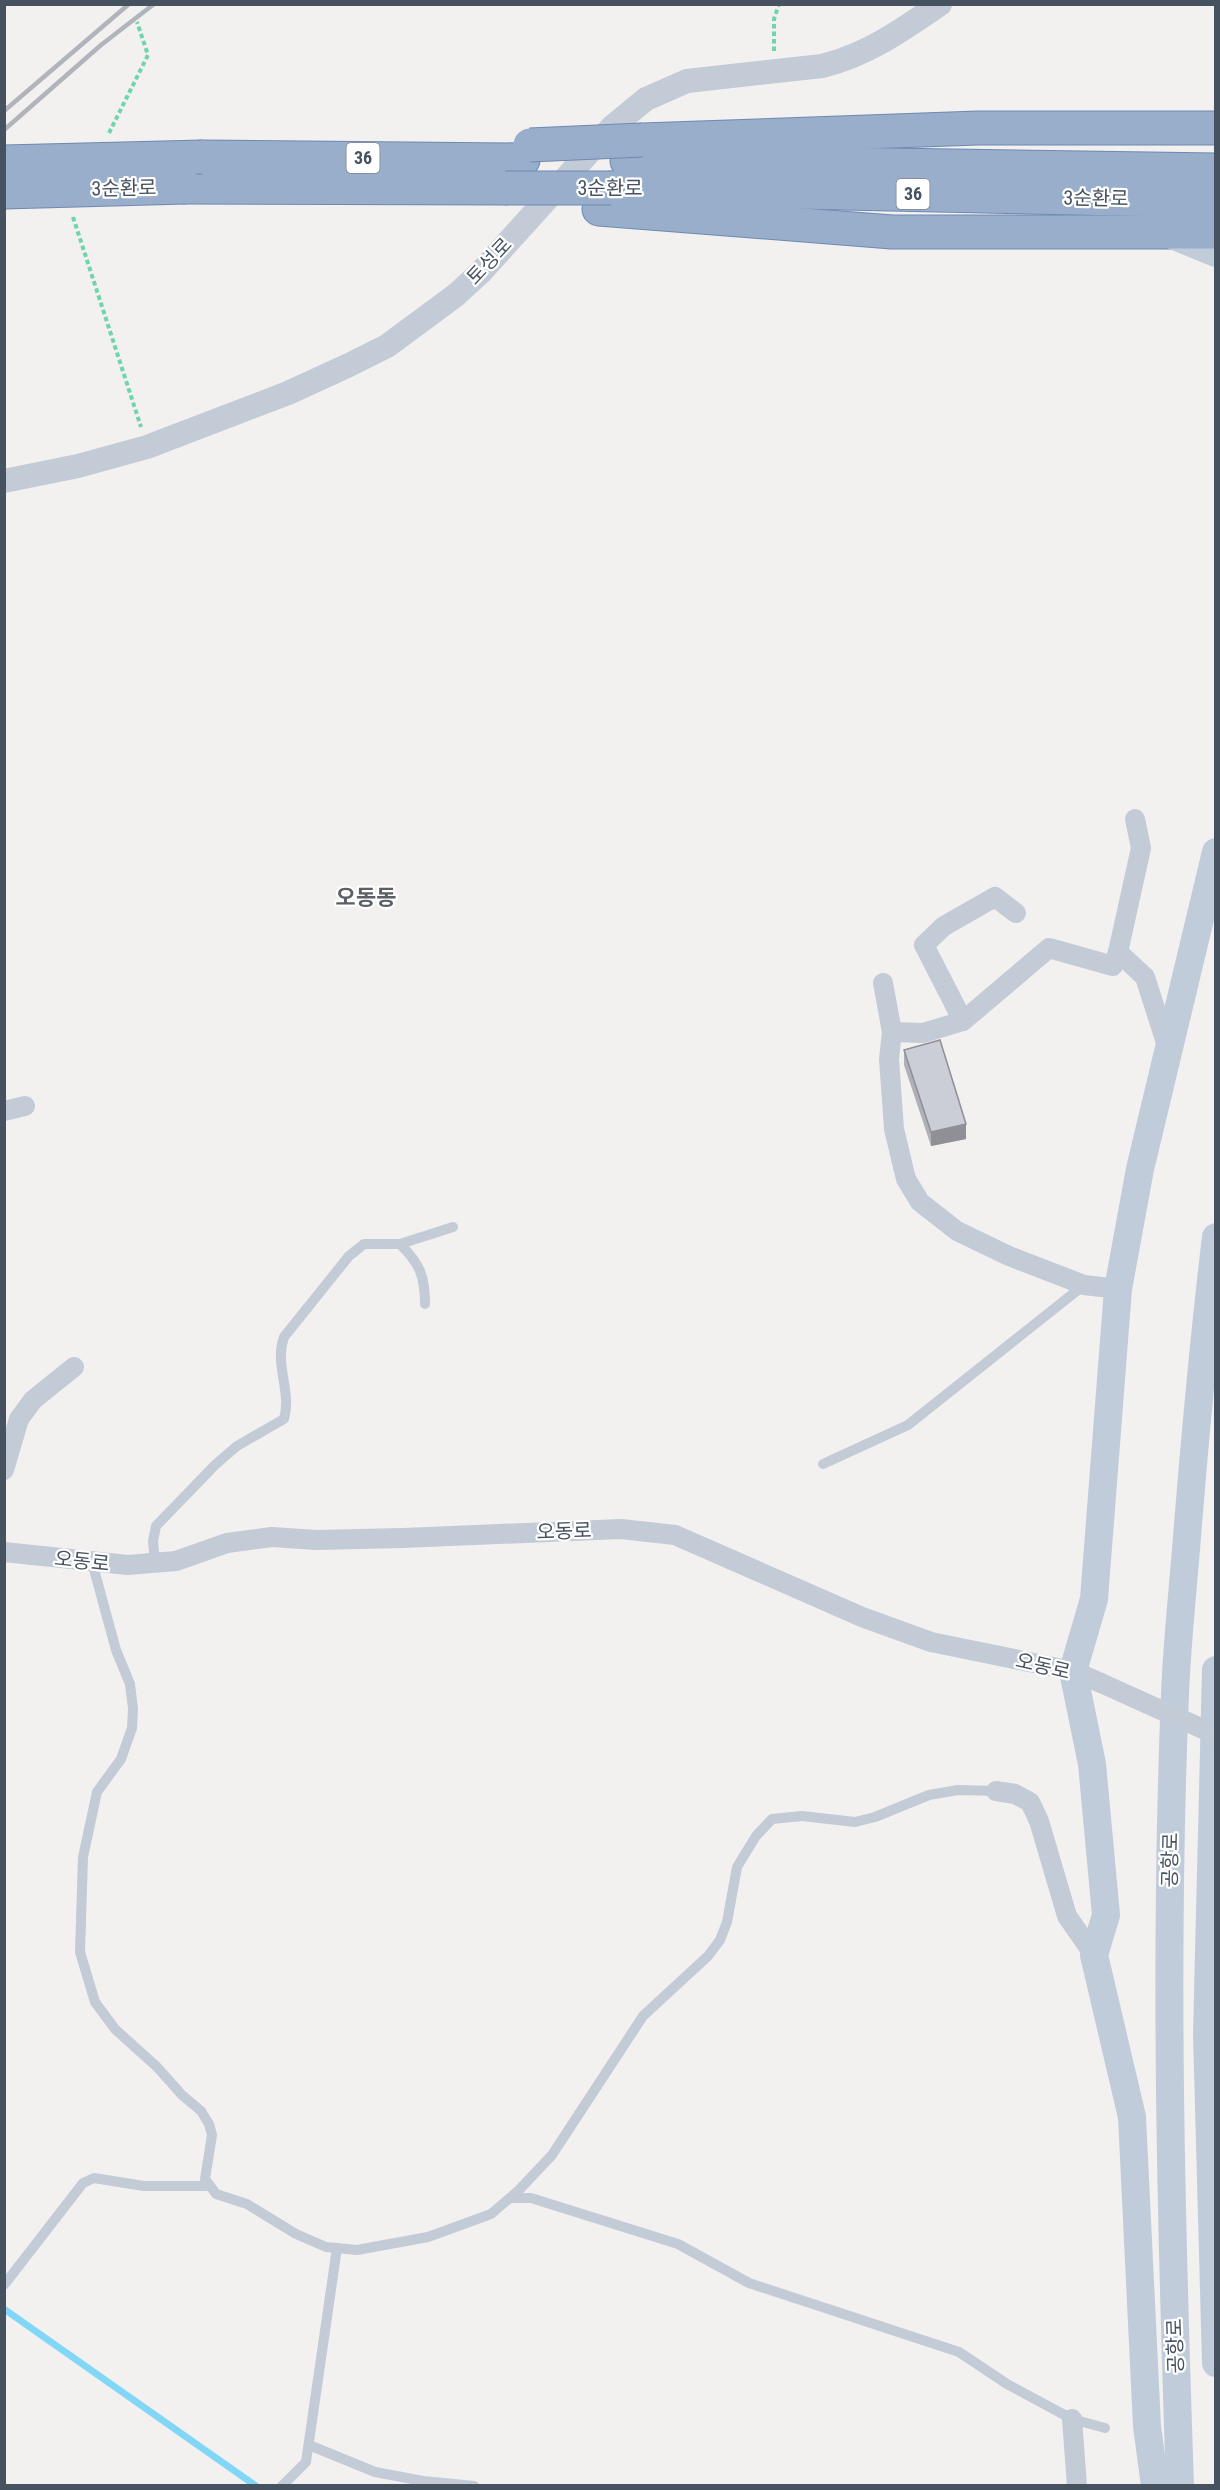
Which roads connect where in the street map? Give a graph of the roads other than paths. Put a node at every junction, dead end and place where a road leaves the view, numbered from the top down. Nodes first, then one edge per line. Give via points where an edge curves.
1 (940, 4) edge
2 (1209, 127) edge
3 (4, 162) edge
4 (1215, 170) edge
5 (620, 175) junction
6 (4, 192) edge
7 (1215, 201) edge
8 (1155, 231) junction
9 (1215, 232) edge
10 (1215, 253) edge
11 (4, 482) edge
12 (1135, 819) dead end
13 (1215, 852) edge
14 (1016, 913) dead end
15 (1118, 952) junction
16 (883, 983) dead end
17 (963, 1021) junction
18 (892, 1032) junction
19 (1169, 1052) junction
20 (25, 1106) dead end
21 (4, 1111) edge
22 (453, 1227) dead end
23 (1215, 1237) edge
24 (400, 1244) junction
25 (1084, 1284) junction
26 (1118, 1289) junction
27 (425, 1304) dead end
28 (74, 1367) dead end
29 (823, 1464) dead end
30 (4, 1470) edge
31 (4, 1552) edge
32 (92, 1562) junction
33 (155, 1563) junction
34 (1215, 1670) edge
35 (1073, 1671) junction
36 (1215, 1735) edge
37 (996, 1791) joint
38 (1094, 1955) junction
39 (210, 2186) junction
40 (510, 2198) junction
41 (336, 2248) junction
42 (4, 2285) edge
43 (1215, 2363) edge
44 (1072, 2419) junction
45 (1105, 2428) dead end
46 (309, 2445) junction
47 (282, 2486) edge
48 (474, 2486) edge
49 (1077, 2486) edge
50 (1155, 2486) edge
51 (1180, 2486) edge

1 - 11 street, 토성로 via 861,54 822,66 687,81 646,99 612,127 481,272 424,321 350,365 147,447
2 - 5 highway via 978,128
3 - 5 highway, 3순환로 / 36, bridge via 527,152
4 - 5 highway, 3순환로 / 36
5 - 6 highway, 3순환로, bridge via 501,196 186,187
5 - 7 highway, 3순환로 / 36
5 - 8 highway via 892,232
8 - 9 highway
8 - 10 main road
12 - 15 street via 1141,848
13 - 19 main road
14 - 17 street via 995,897 944,926 924,945
15 - 17 street via 1113,966 1049,948
15 - 19 street via 1145,977
16 - 18 street
17 - 18 street via 923,1033
18 - 25 street via 889,1059 894,1130 906,1179 920,1202 957,1231 1009,1257
19 - 26 main road via 1140,1169
20 - 21 street
22 - 24 lane
23 - 51 main road, 공항로 via 1175,1690 1171,1811 1168,1980
24 - 27 lane via 413,1257 425,1279
24 - 33 lane via 364,1244 348,1256 299,1315 284,1336 279,1352 288,1404 284,1419 237,1446 214,1465 156,1526
25 - 26 street
25 - 29 lane via 908,1425
26 - 35 main road via 1094,1599
28 - 30 street via 33,1400 19,1419
31 - 32 street, 오동로
32 - 33 street, 오동로
32 - 39 lane via 130,1684 133,1709 132,1728 121,1759 98,1792 83,1857 80,1952 95,2002 115,2029 201,2111 209,2124 212,2134 205,2173
33 - 35 street, 오동로 via 176,1561 227,1543 272,1537 316,1540 621,1529 675,1534 862,1617 931,1642
34 - 43 main road, 공항로 via 1208,2034
35 - 36 street, 오동로, bridge
35 - 38 main road via 1092,1764 1106,1915
37 - 38 street via 1030,1802 1067,1916
37 - 40 lane via 958,1790 929,1795 855,1822 802,1816 772,1819 756,1836 737,1868 720,1940 643,2016 571,2130
38 - 50 main road via 1132,2117 1147,2426
39 - 41 lane via 216,2194 247,2204 296,2234
39 - 42 lane via 88,2181
40 - 41 lane via 491,2214 428,2237 357,2250
40 - 44 lane via 531,2198 678,2244 749,2283 959,2352 1007,2384
41 - 46 lane
44 - 45 lane
44 - 49 street
46 - 47 lane via 306,2462
46 - 48 lane via 375,2472

